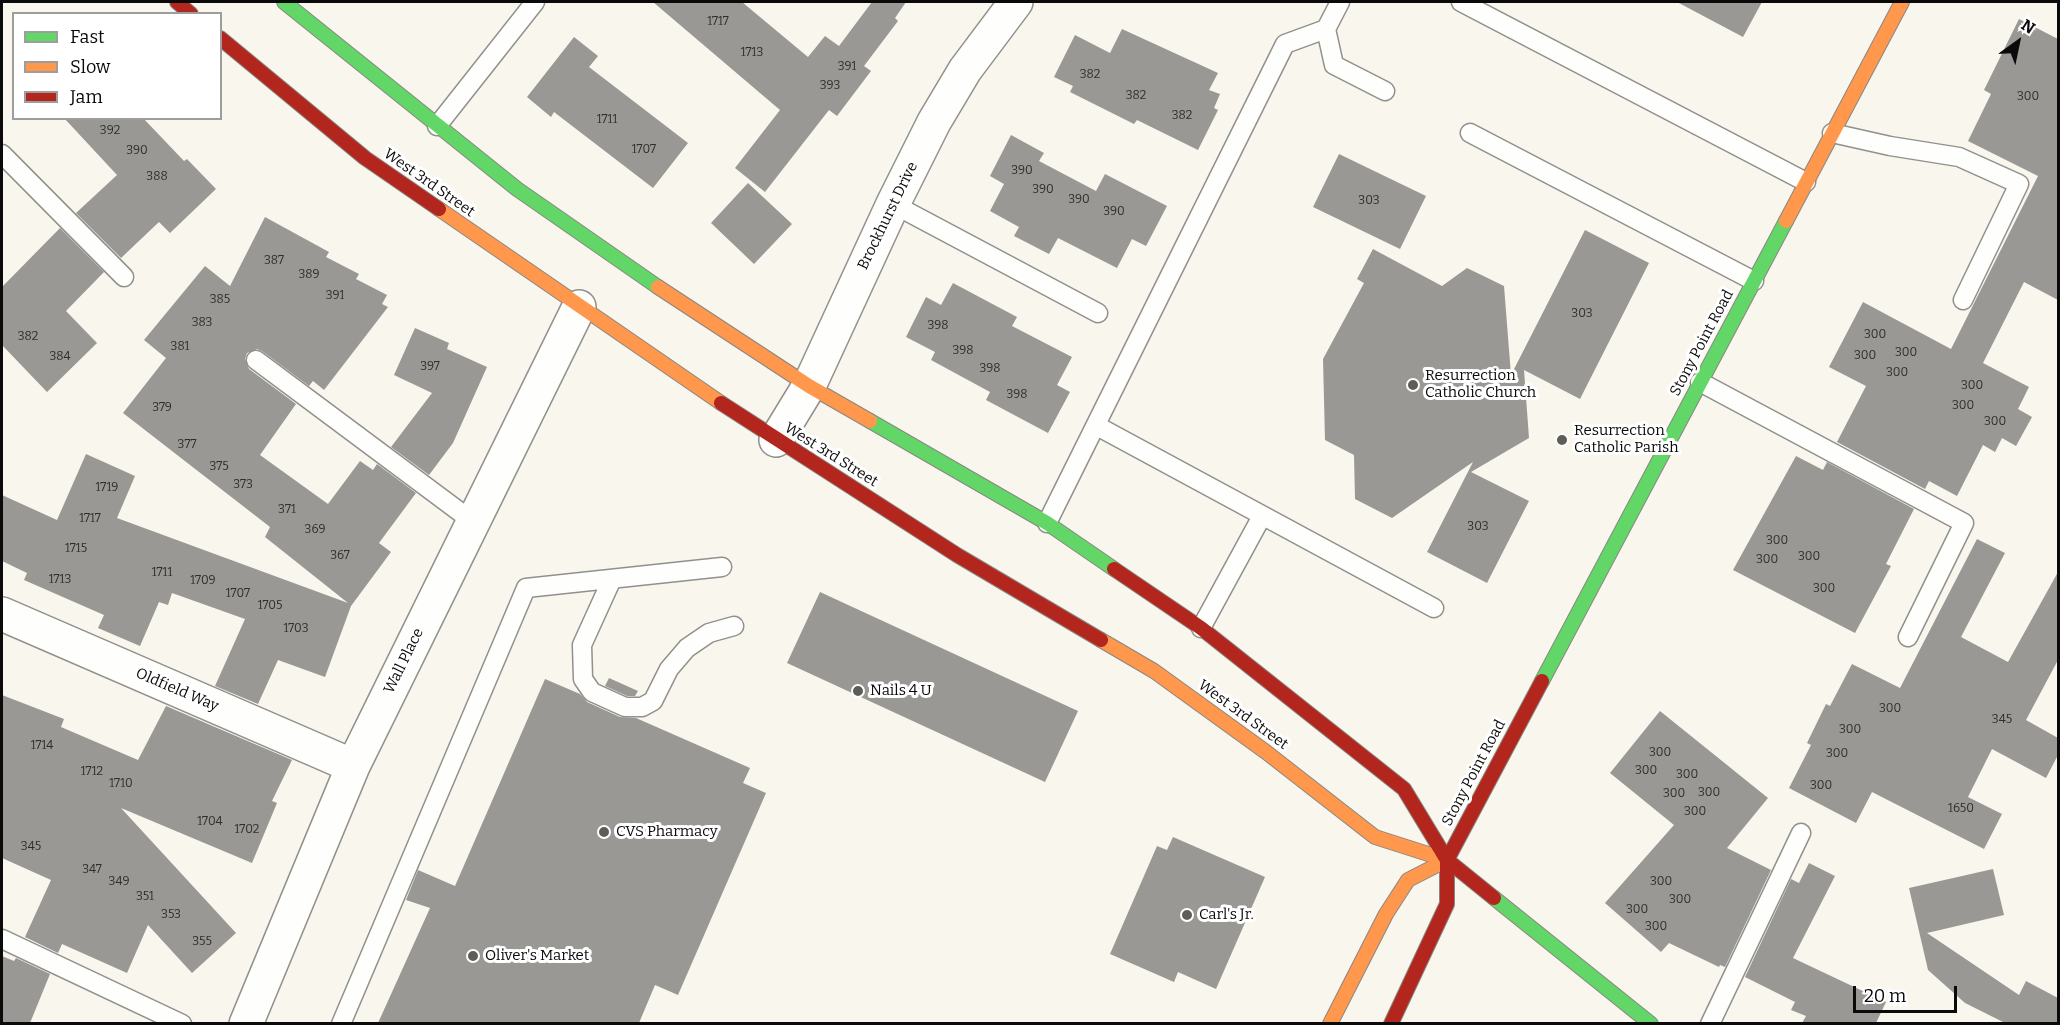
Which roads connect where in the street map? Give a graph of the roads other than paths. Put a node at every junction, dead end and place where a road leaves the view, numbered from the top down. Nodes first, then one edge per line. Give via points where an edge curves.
1 (177, 2) edge
2 (284, 2) edge
3 (535, 2) edge
4 (1016, 2) edge
5 (1340, 2) edge
6 (1461, 2) edge
7 (1902, 2) edge
8 (189, 12) edge
9 (1326, 29) junction
10 (222, 40) edge
11 (1385, 91) dead end
12 (437, 126) junction
13 (1832, 133) junction
14 (1470, 134) dead end
15 (2, 154) edge
16 (1806, 182) junction
17 (893, 204) junction
18 (124, 277) dead end
19 (1754, 281) junction
20 (1963, 300) dead end
21 (579, 307) junction
22 (1098, 313) dead end
23 (256, 360) dead end
24 (1700, 382) junction
25 (809, 386) junction
26 (1097, 426) junction
27 (776, 440) junction
28 (1262, 516) junction
29 (472, 521) junction
30 (1047, 523) junction
31 (722, 567) dead end
32 (612, 579) junction
33 (1434, 608) dead end
34 (2, 614) edge
35 (734, 626) dead end
36 (1201, 628) junction
37 (1908, 637) dead end
38 (353, 766) junction
39 (1802, 833) dead end
40 (1447, 860) junction
41 (2, 939) edge
42 (182, 1023) edge
43 (246, 1023) edge
44 (341, 1023) edge
45 (1330, 1023) edge
46 (1391, 1023) edge
47 (1651, 1023) edge
48 (1710, 1023) edge

1 - 8 main road
2 - 12 main road, West 3rd Street
3 - 12 lane
4 - 17 street, Brockhurst Drive via 965,70
5 - 9 lane
6 - 16 lane
7 - 13 main road, Stony Point Road
9 - 11 lane via 1334,65
9 - 26 lane via 1285,44
10 - 21 main road, West 3rd Street via 365,158
12 - 25 main road, West 3rd Street via 526,195
13 - 16 main road, Stony Point Road
13 - 20 lane via 1959,157 2019,184
14 - 19 lane
15 - 18 lane
16 - 19 main road, Stony Point Road
17 - 22 lane
17 - 25 street, Brockhurst Drive
19 - 24 main road, Stony Point Road
21 - 27 main road, West 3rd Street
21 - 29 street, Wall Place
23 - 29 lane
24 - 37 lane via 1964,523
24 - 40 main road, Stony Point Road
25 - 27 street, Brockhurst Drive
25 - 30 main road, West 3rd Street
26 - 28 lane
26 - 30 lane
27 - 40 main road, West 3rd Street via 957,555 1154,671 1376,837
28 - 33 lane
28 - 36 lane
29 - 38 street, Wall Place
30 - 36 main road, West 3rd Street
31 - 32 lane
32 - 35 lane via 582,645 583,679 592,692 625,707 642,707 653,701 669,669 687,648 709,633
32 - 44 lane via 526,588
34 - 38 street, Oldfield Way
36 - 40 main road, West 3rd Street via 1404,789
38 - 43 street, Wall Place
39 - 48 lane
40 - 45 main road via 1408,880 1386,914
40 - 46 main road, Stony Point Road via 1447,904
40 - 47 main road, West 3rd Street
41 - 42 lane

